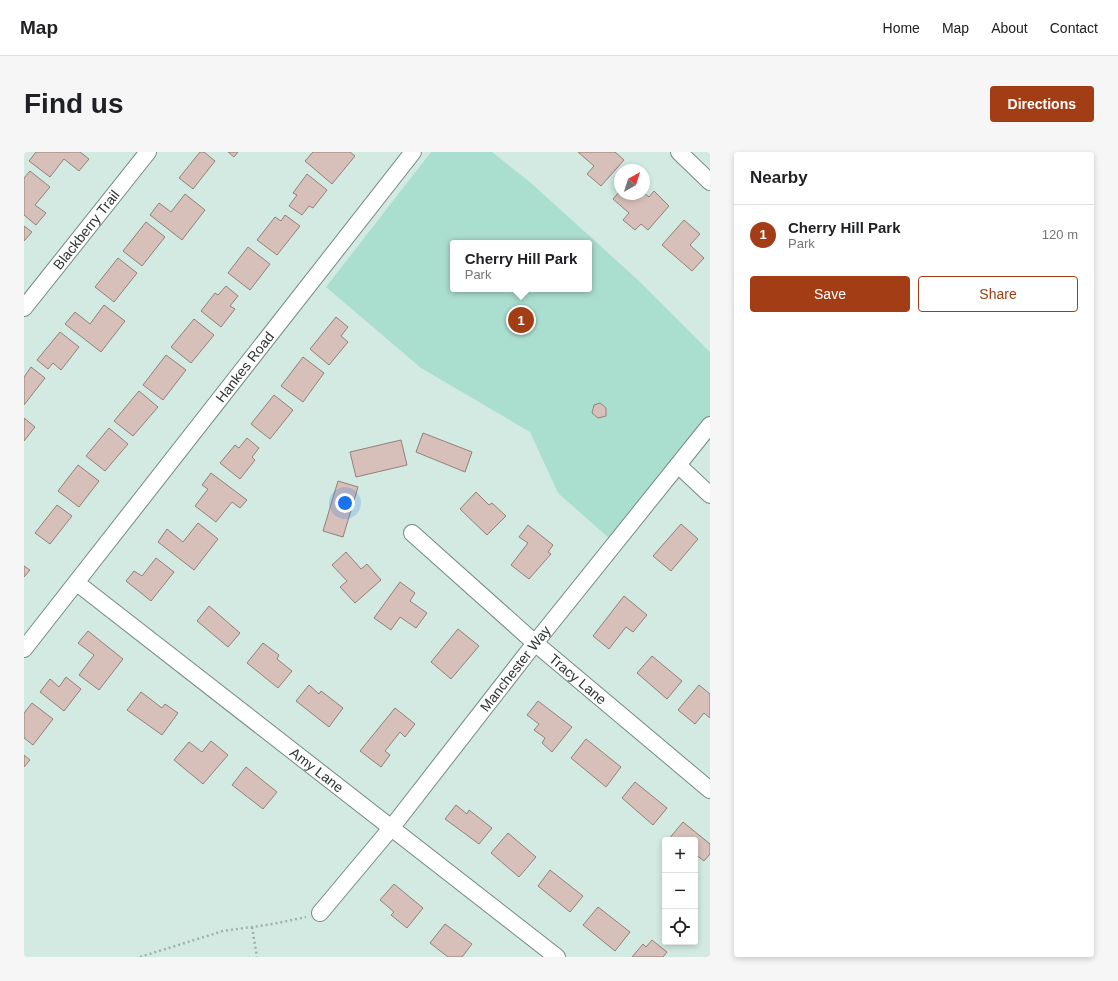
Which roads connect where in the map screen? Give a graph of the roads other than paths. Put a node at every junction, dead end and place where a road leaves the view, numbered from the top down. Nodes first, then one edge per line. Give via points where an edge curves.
1 (148, 152) edge
2 (413, 152) edge
3 (679, 152) edge
4 (710, 182) edge
5 (24, 308) edge
6 (710, 424) edge
7 (678, 465) junction
8 (710, 495) edge
9 (412, 533) dead end
10 (77, 583) junction
11 (534, 643) junction
12 (24, 649) edge
13 (710, 790) edge
14 (392, 827) junction
15 (320, 913) road end
16 (557, 957) edge

1 - 5 street, Blackberry Trail
2 - 10 street, Hankes Road
3 - 4 street
6 - 7 street, Manchester Way
7 - 8 street
7 - 11 street, Manchester Way
9 - 11 street, Tracy Lane
10 - 12 street
10 - 14 street, Amy Lane
11 - 13 street, Tracy Lane
11 - 14 street, Manchester Way
14 - 15 street, Manchester Way
14 - 16 street, Amy Lane

